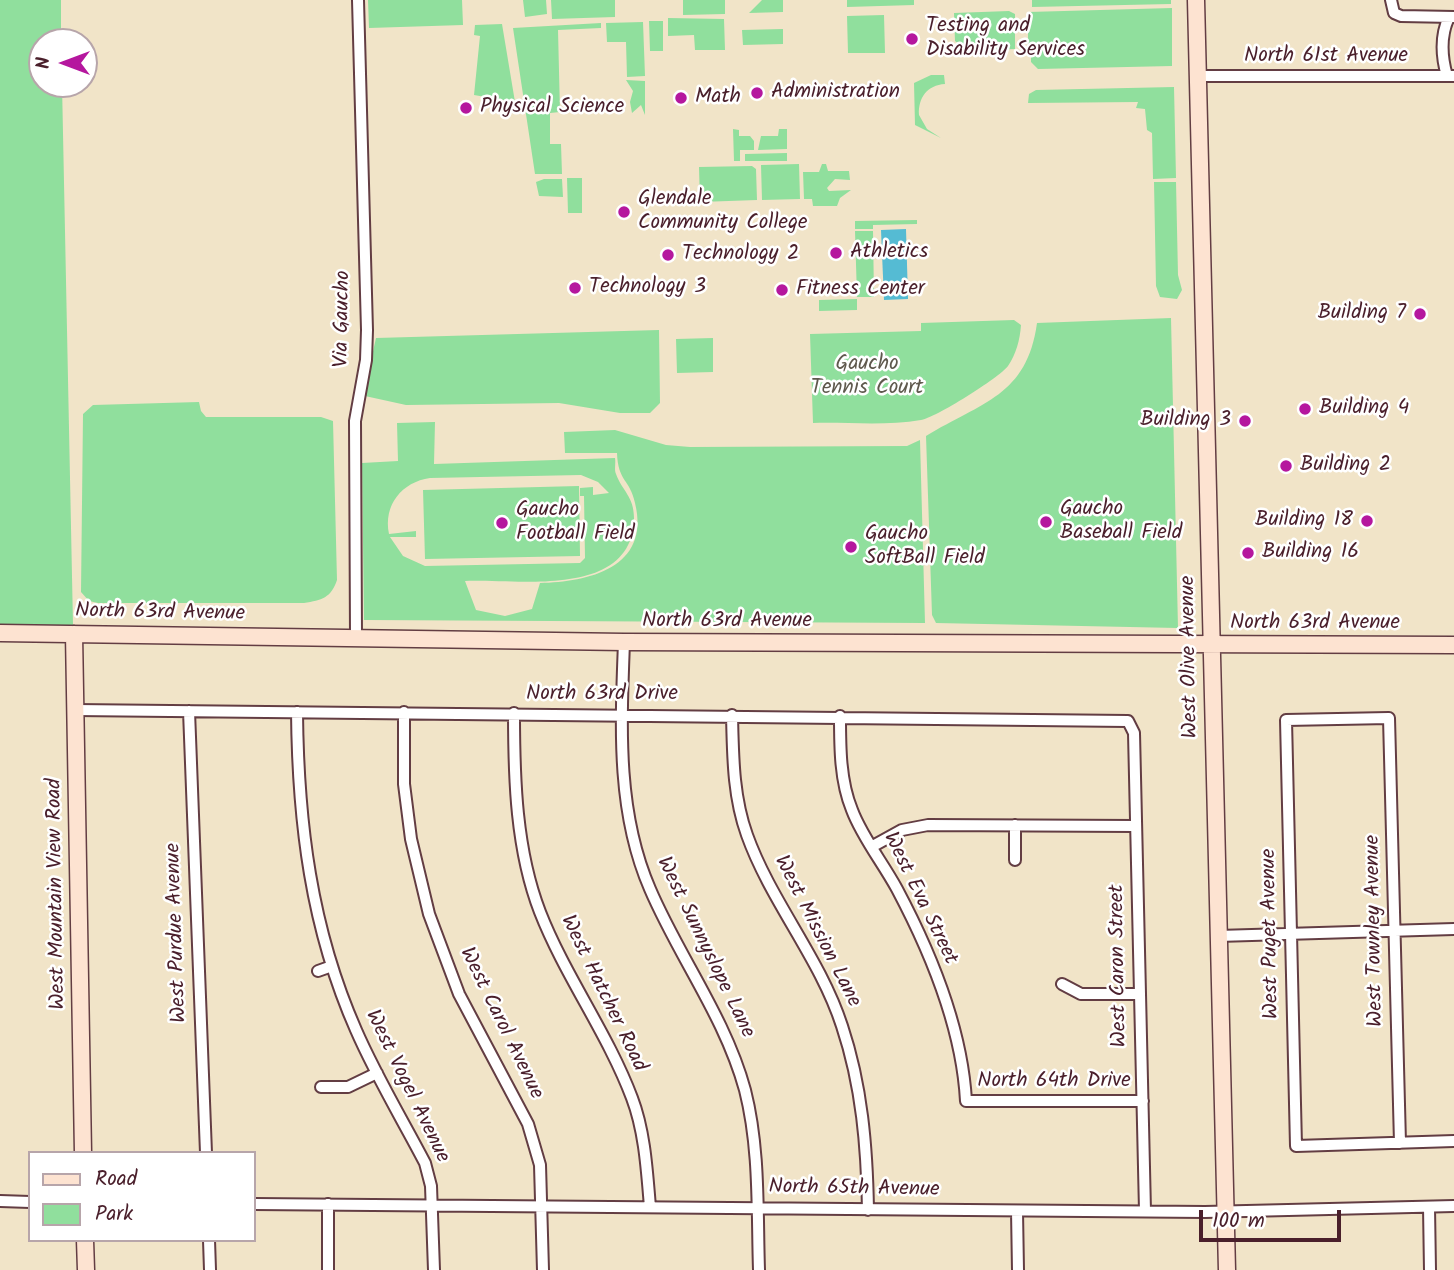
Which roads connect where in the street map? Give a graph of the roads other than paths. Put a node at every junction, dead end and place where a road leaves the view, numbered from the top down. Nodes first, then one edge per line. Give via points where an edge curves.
1 (358, 0) edge
2 (1196, 0) edge
3 (1391, 0) edge
4 (1452, 17) edge
5 (1454, 29) edge
6 (1454, 61) edge
7 (1451, 75) edge
8 (1198, 76) junction
9 (0, 633) edge
10 (74, 634) junction
11 (356, 637) junction
12 (624, 642) junction
13 (1211, 645) junction
14 (1454, 645) edge
15 (75, 710) junction
16 (189, 711) junction
17 (297, 712) junction
18 (404, 712) junction
19 (514, 713) junction
20 (622, 715) junction
21 (732, 715) junction
22 (839, 716) junction
23 (1389, 718) joint
24 (1128, 721) joint
25 (1015, 825) junction
26 (1136, 826) junction
27 (873, 846) junction
28 (1015, 860) dead end
29 (1454, 929) edge
30 (1395, 931) junction
31 (1291, 934) junction
32 (1218, 936) junction
33 (332, 966) junction
34 (318, 971) dead end
35 (1062, 985) dead end
36 (1140, 994) junction
37 (377, 1073) junction
38 (321, 1087) dead end
39 (966, 1101) joint
40 (1143, 1101) junction
41 (1454, 1141) edge
42 (1400, 1143) junction
43 (83, 1151) edge
44 (206, 1151) edge
45 (0, 1202) edge
46 (28, 1202) edge
47 (256, 1204) edge
48 (328, 1205) junction
49 (1454, 1206) edge
50 (432, 1207) junction
51 (542, 1207) junction
52 (1429, 1207) junction
53 (650, 1208) junction
54 (757, 1209) junction
55 (868, 1210) junction
56 (1017, 1211) junction
57 (1145, 1211) junction
58 (1225, 1212) junction
59 (85, 1242) edge
60 (209, 1242) edge
61 (86, 1270) edge
62 (210, 1270) edge
63 (328, 1270) edge
64 (434, 1270) edge
65 (543, 1270) edge
66 (759, 1270) edge
67 (1018, 1270) edge
68 (1227, 1270) edge
69 (1430, 1270) edge

1 - 11 street, Via Gaucho via 366,359 355,421
2 - 8 street, West Olive Avenue
3 - 4 street via 1394,13 1401,16
4 - 5 street
4 - 7 street via 1443,31 1443,60
6 - 7 street
7 - 8 street, North 61st Avenue
8 - 13 street, West Olive Avenue
9 - 10 street, North 63rd Avenue
10 - 11 street, North 63rd Avenue
10 - 15 street, West Mountain View Road
11 - 12 street, North 63rd Avenue
12 - 13 street, North 63rd Avenue
12 - 20 street, West Sunnyslope Lane
13 - 14 street, North 63rd Avenue
13 - 32 street, West Olive Avenue
15 - 16 street, North 63rd Drive
15 - 43 street, West Mountain View Road
16 - 17 street, North 63rd Drive
16 - 44 street, West Purdue Avenue
17 - 18 street, North 63rd Drive
17 - 33 street, West Vogel Avenue via 301,829
18 - 19 street, North 63rd Drive
18 - 51 street, West Carol Avenue via 409,825 429,914 459,994 527,1124 540,1165
19 - 20 street, North 63rd Drive
19 - 53 street, West Hatcher Road via 522,846 539,909 562,965 633,1098 646,1157
20 - 21 street, North 63rd Drive
20 - 54 street, West Sunnyslope Lane via 624,779 634,841 656,904 734,1057 755,1144
21 - 22 street, North 63rd Drive
21 - 55 street, West Mission Lane via 736,789 748,836 842,1024 863,1122
22 - 24 street, North 63rd Drive
22 - 27 street, West Eva Street via 844,785 852,812
23 - 30 street, West Townley Avenue
23 - 31 street, West Puget Avenue via 1286,720
24 - 26 street, West Caron Street via 1134,733
25 - 26 street
25 - 27 street via 928,825 902,830
25 - 28 street
26 - 36 street, West Caron Street
27 - 39 street, West Eva Street via 919,934 941,990 961,1059
29 - 30 street
30 - 31 street
30 - 42 street, West Townley Avenue
31 - 32 street
31 - 42 street, West Puget Avenue via 1296,1146
32 - 58 street, West Olive Avenue
33 - 34 street
33 - 37 street, West Vogel Avenue
35 - 36 street via 1081,994
36 - 40 street, West Caron Street
37 - 38 street via 348,1087
37 - 50 street, West Vogel Avenue via 425,1163
39 - 40 street, North 64th Drive
40 - 57 street, West Caron Street
41 - 42 street
45 - 46 street
47 - 48 street, North 65th Avenue
48 - 50 street, North 65th Avenue
48 - 63 street
49 - 52 street, North 65th Avenue
50 - 51 street, North 65th Avenue
50 - 64 street, West Vogel Avenue
51 - 53 street, North 65th Avenue
51 - 65 street, West Carol Avenue
52 - 58 street, North 65th Avenue
52 - 69 street
53 - 54 street, North 65th Avenue
54 - 55 street, North 65th Avenue
54 - 66 street, West Sunnyslope Lane
55 - 56 street, North 65th Avenue
56 - 57 street, North 65th Avenue
56 - 67 street
57 - 58 street, North 65th Avenue
58 - 68 street, West Olive Avenue
59 - 61 street
60 - 62 street

